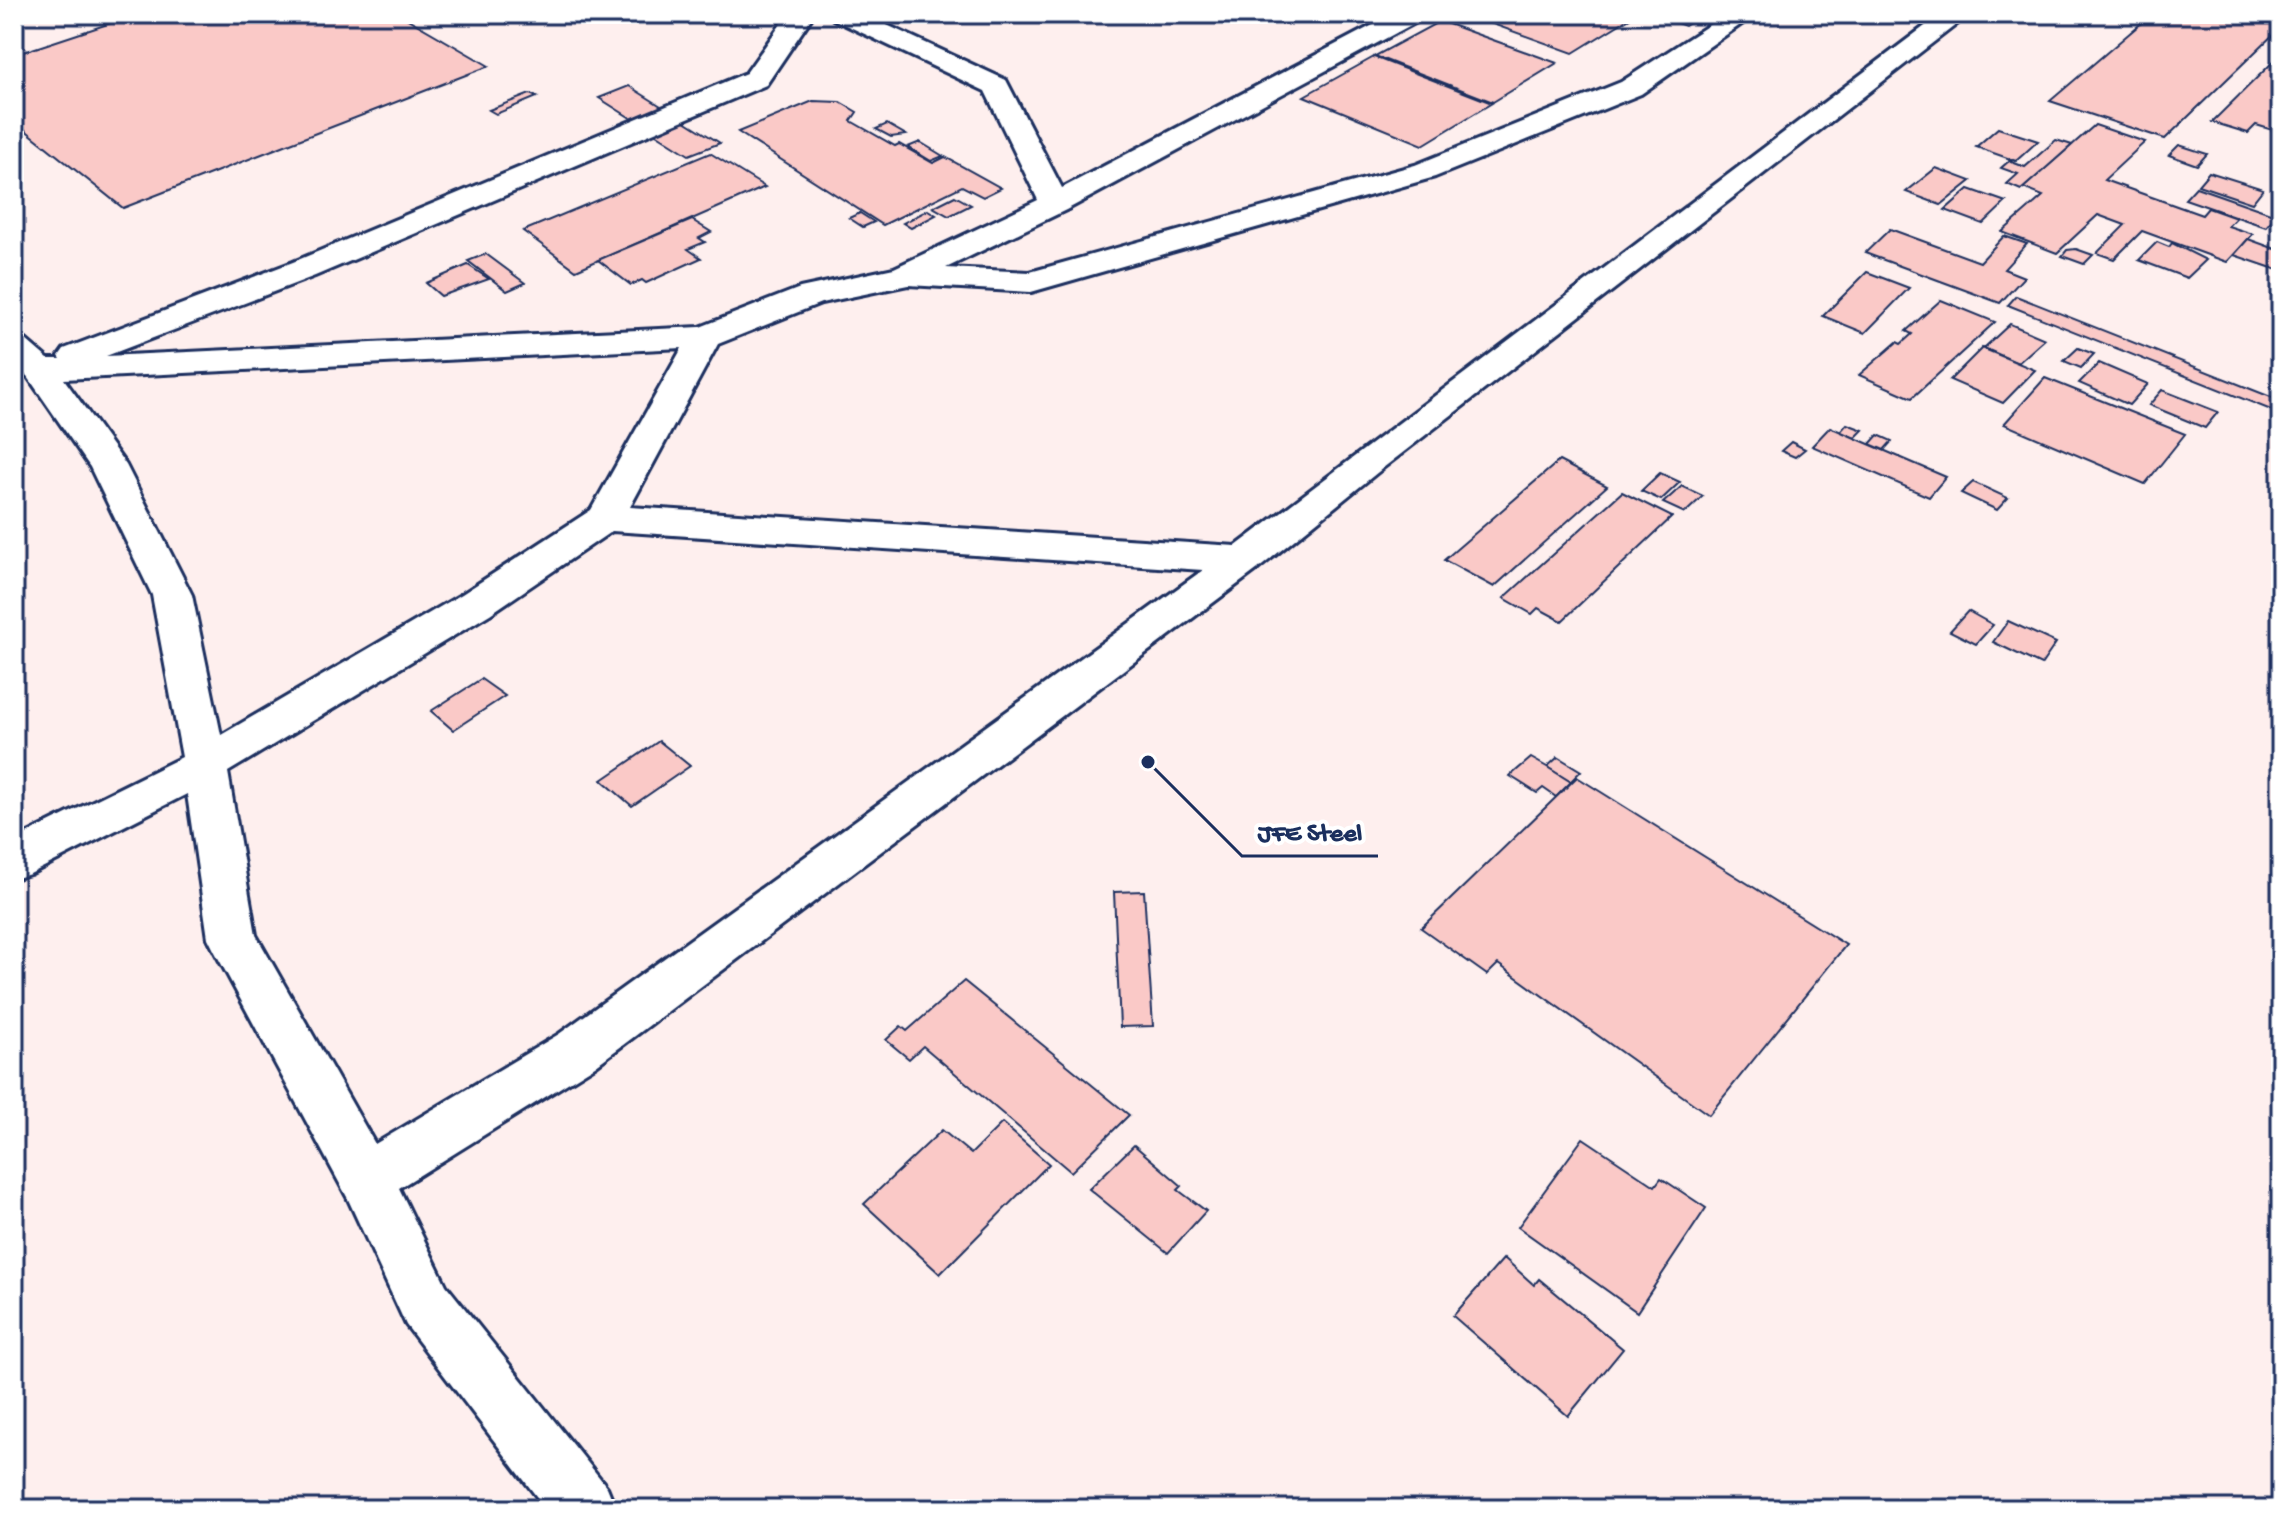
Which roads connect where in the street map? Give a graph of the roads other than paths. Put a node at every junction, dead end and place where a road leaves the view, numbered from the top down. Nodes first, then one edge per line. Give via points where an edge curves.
1 (801, 14) edge
2 (842, 14) edge
3 (1413, 14) edge
4 (1743, 14) edge
5 (1957, 14) edge
6 (1055, 204) junction
7 (904, 276) junction
8 (705, 337) junction
9 (27, 358) edge
10 (605, 518) junction
11 (1244, 560) junction
12 (205, 765) junction
13 (14, 861) edge
14 (366, 1179) junction
15 (585, 1509) edge

1 - 9 lane via 756,79 304,269
2 - 6 lane via 996,86
3 - 6 lane
4 - 7 lane via 1631,88 1425,171 1031,282
5 - 11 lane
6 - 7 lane
7 - 8 lane via 812,295
8 - 9 lane
8 - 10 lane
9 - 12 lane via 108,465 172,595
10 - 11 lane
10 - 12 lane via 476,604
11 - 14 lane via 577,1050
12 - 13 lane
12 - 14 lane via 232,938
14 - 15 lane via 426,1305

